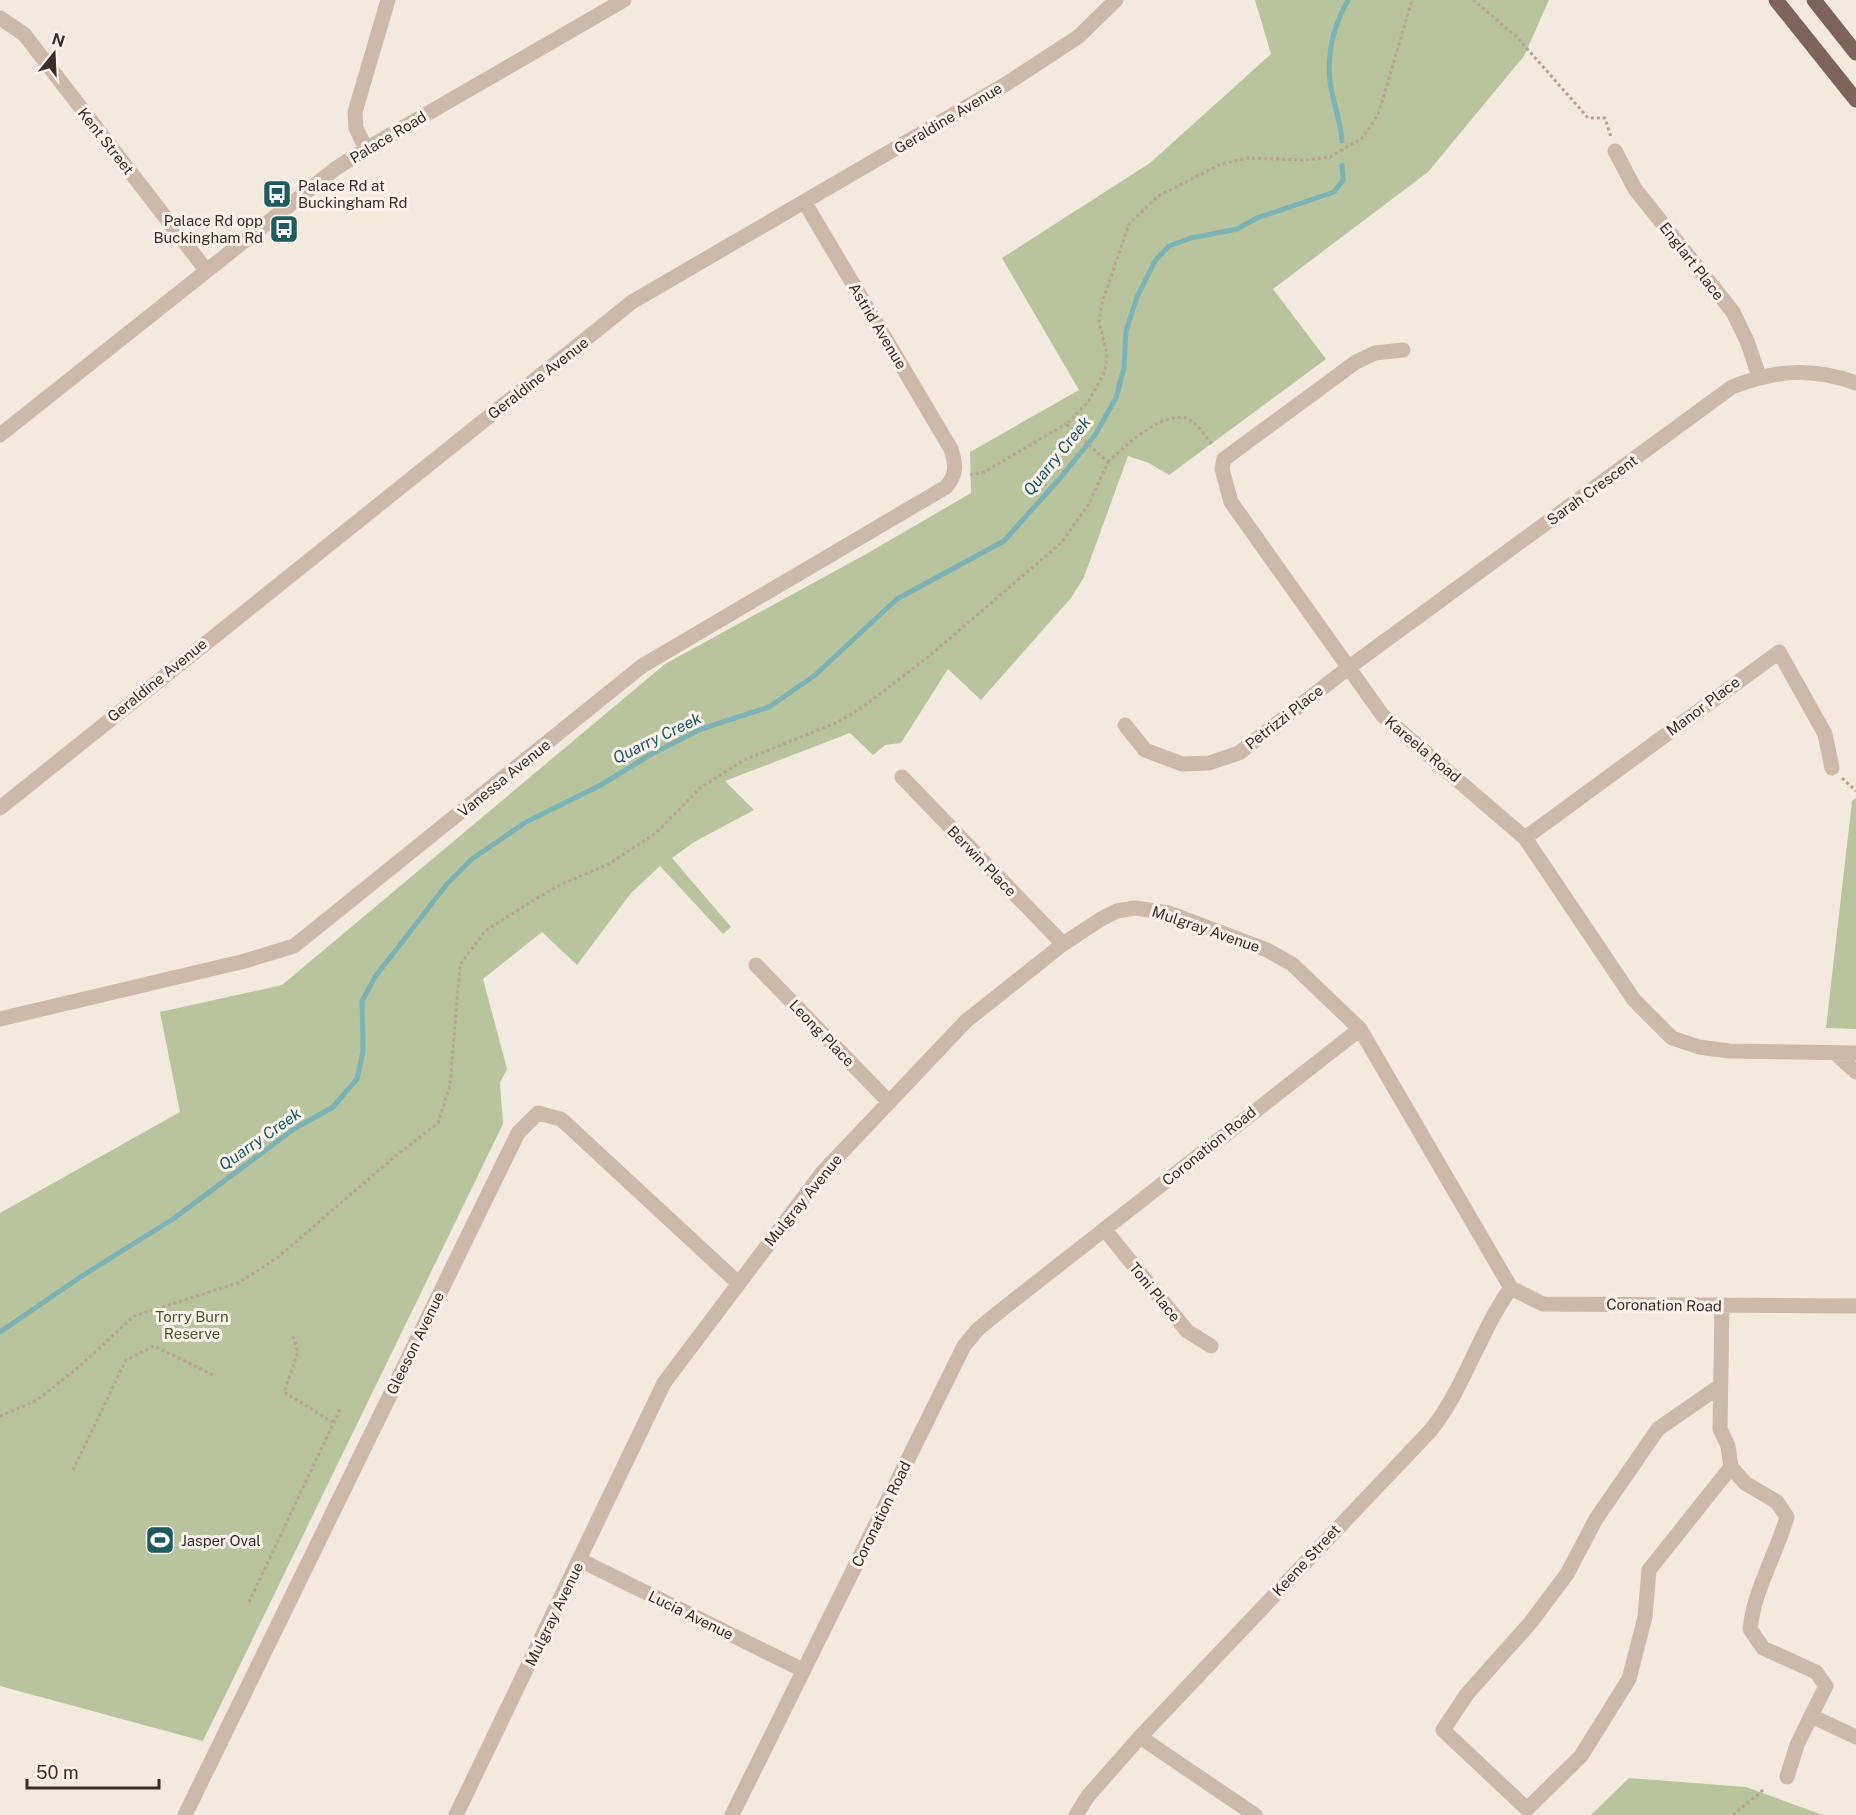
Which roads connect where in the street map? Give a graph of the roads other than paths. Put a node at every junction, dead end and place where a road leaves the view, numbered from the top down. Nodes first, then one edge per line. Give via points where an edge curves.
1 (388, 0) edge
2 (624, 0) edge
3 (1776, 0) edge
4 (1814, 0) edge
5 (1113, 1) edge
6 (0, 18) edge
7 (1856, 53) edge
8 (1856, 100) edge
9 (366, 149) junction
10 (1615, 151) road end
11 (805, 203) junction
12 (206, 270) junction
13 (1403, 350) dead end
14 (1759, 376) junction
15 (1856, 383) edge
16 (0, 435) edge
17 (954, 478) joint
18 (1348, 668) junction
19 (1125, 725) dead end
20 (1832, 768) dead end
21 (902, 777) dead end
22 (0, 808) edge
23 (1525, 838) junction
24 (1063, 944) junction
25 (756, 965) dead end
26 (0, 1019) edge
27 (1360, 1029) junction
28 (1835, 1053) junction
29 (1856, 1053) edge
30 (1856, 1072) edge
31 (889, 1102) junction
32 (1105, 1230) junction
33 (737, 1282) junction
34 (1511, 1288) junction
35 (1722, 1305) junction
36 (1856, 1306) edge
37 (1210, 1346) dead end
38 (1720, 1386) junction
39 (1731, 1467) junction
40 (580, 1560) junction
41 (803, 1670) junction
42 (1811, 1716) junction
43 (1140, 1737) junction
44 (1856, 1737) edge
45 (1787, 1777) dead end
46 (185, 1815) edge
47 (456, 1815) edge
48 (732, 1815) edge
49 (1076, 1815) edge
50 (1255, 1815) edge

1 - 9 street via 355,112 356,128
2 - 9 street, Palace Road
3 - 8 main road
4 - 7 main road
5 - 11 street, Geraldine Avenue via 1078,37
6 - 12 street, Kent Street via 24,34
9 - 12 street, Palace Road
10 - 14 street, Englart Place via 1635,189 1733,312
11 - 17 street, Astrid Avenue via 951,449
11 - 22 street, Geraldine Avenue via 632,302
12 - 16 street, Palace Road
13 - 18 street, Kareela Road via 1375,353 1356,363 1224,459 1224,478 1231,502
14 - 15 street, Sarah Crescent via 1794,371
14 - 18 street, Sarah Crescent via 1732,387
17 - 26 street, Vanessa Avenue via 878,530 642,666 294,946
18 - 19 street, Petrizzi Place via 1239,753 1209,763 1166,760 1144,750
18 - 23 street, Kareela Road via 1383,716
20 - 23 street, Manor Place via 1825,734 1779,652
21 - 24 street, Berwin Place
23 - 28 street, Kareela Road via 1634,1000 1672,1038 1729,1051
24 - 27 street, Mulgray Avenue via 1117,911 1161,911 1267,950 1292,964
24 - 31 street, Mulgray Avenue via 966,1020
25 - 31 street, Leong Place
27 - 32 street, Coronation Road
27 - 34 street
28 - 29 street, Kareela Road
28 - 30 street
31 - 33 street, Mulgray Avenue via 822,1173
32 - 37 street, Toni Place via 1186,1331
32 - 41 street, Coronation Road via 978,1329 964,1346
33 - 40 street, Mulgray Avenue via 664,1383
33 - 46 street, Gleeson Avenue via 561,1119 538,1113 518,1133
34 - 35 street, Coronation Road via 1543,1304
34 - 43 street, Keene Street via 1498,1306 1448,1407 1431,1430
35 - 36 street, Coronation Road
35 - 38 street
38 - 39 street via 1720,1429
38 - 39 street via 1658,1429 1596,1519 1567,1574 1531,1622 1467,1694 1443,1730 1527,1809 1581,1756 1629,1679 1645,1617 1649,1570
39 - 42 street via 1745,1483 1777,1502 1787,1518 1752,1610 1750,1629 1763,1648 1816,1672 1826,1686
40 - 41 street, Lucia Avenue
40 - 47 street, Mulgray Avenue
41 - 48 street, Coronation Road
42 - 44 street
42 - 45 street
43 - 49 street, Keene Street
43 - 50 street

